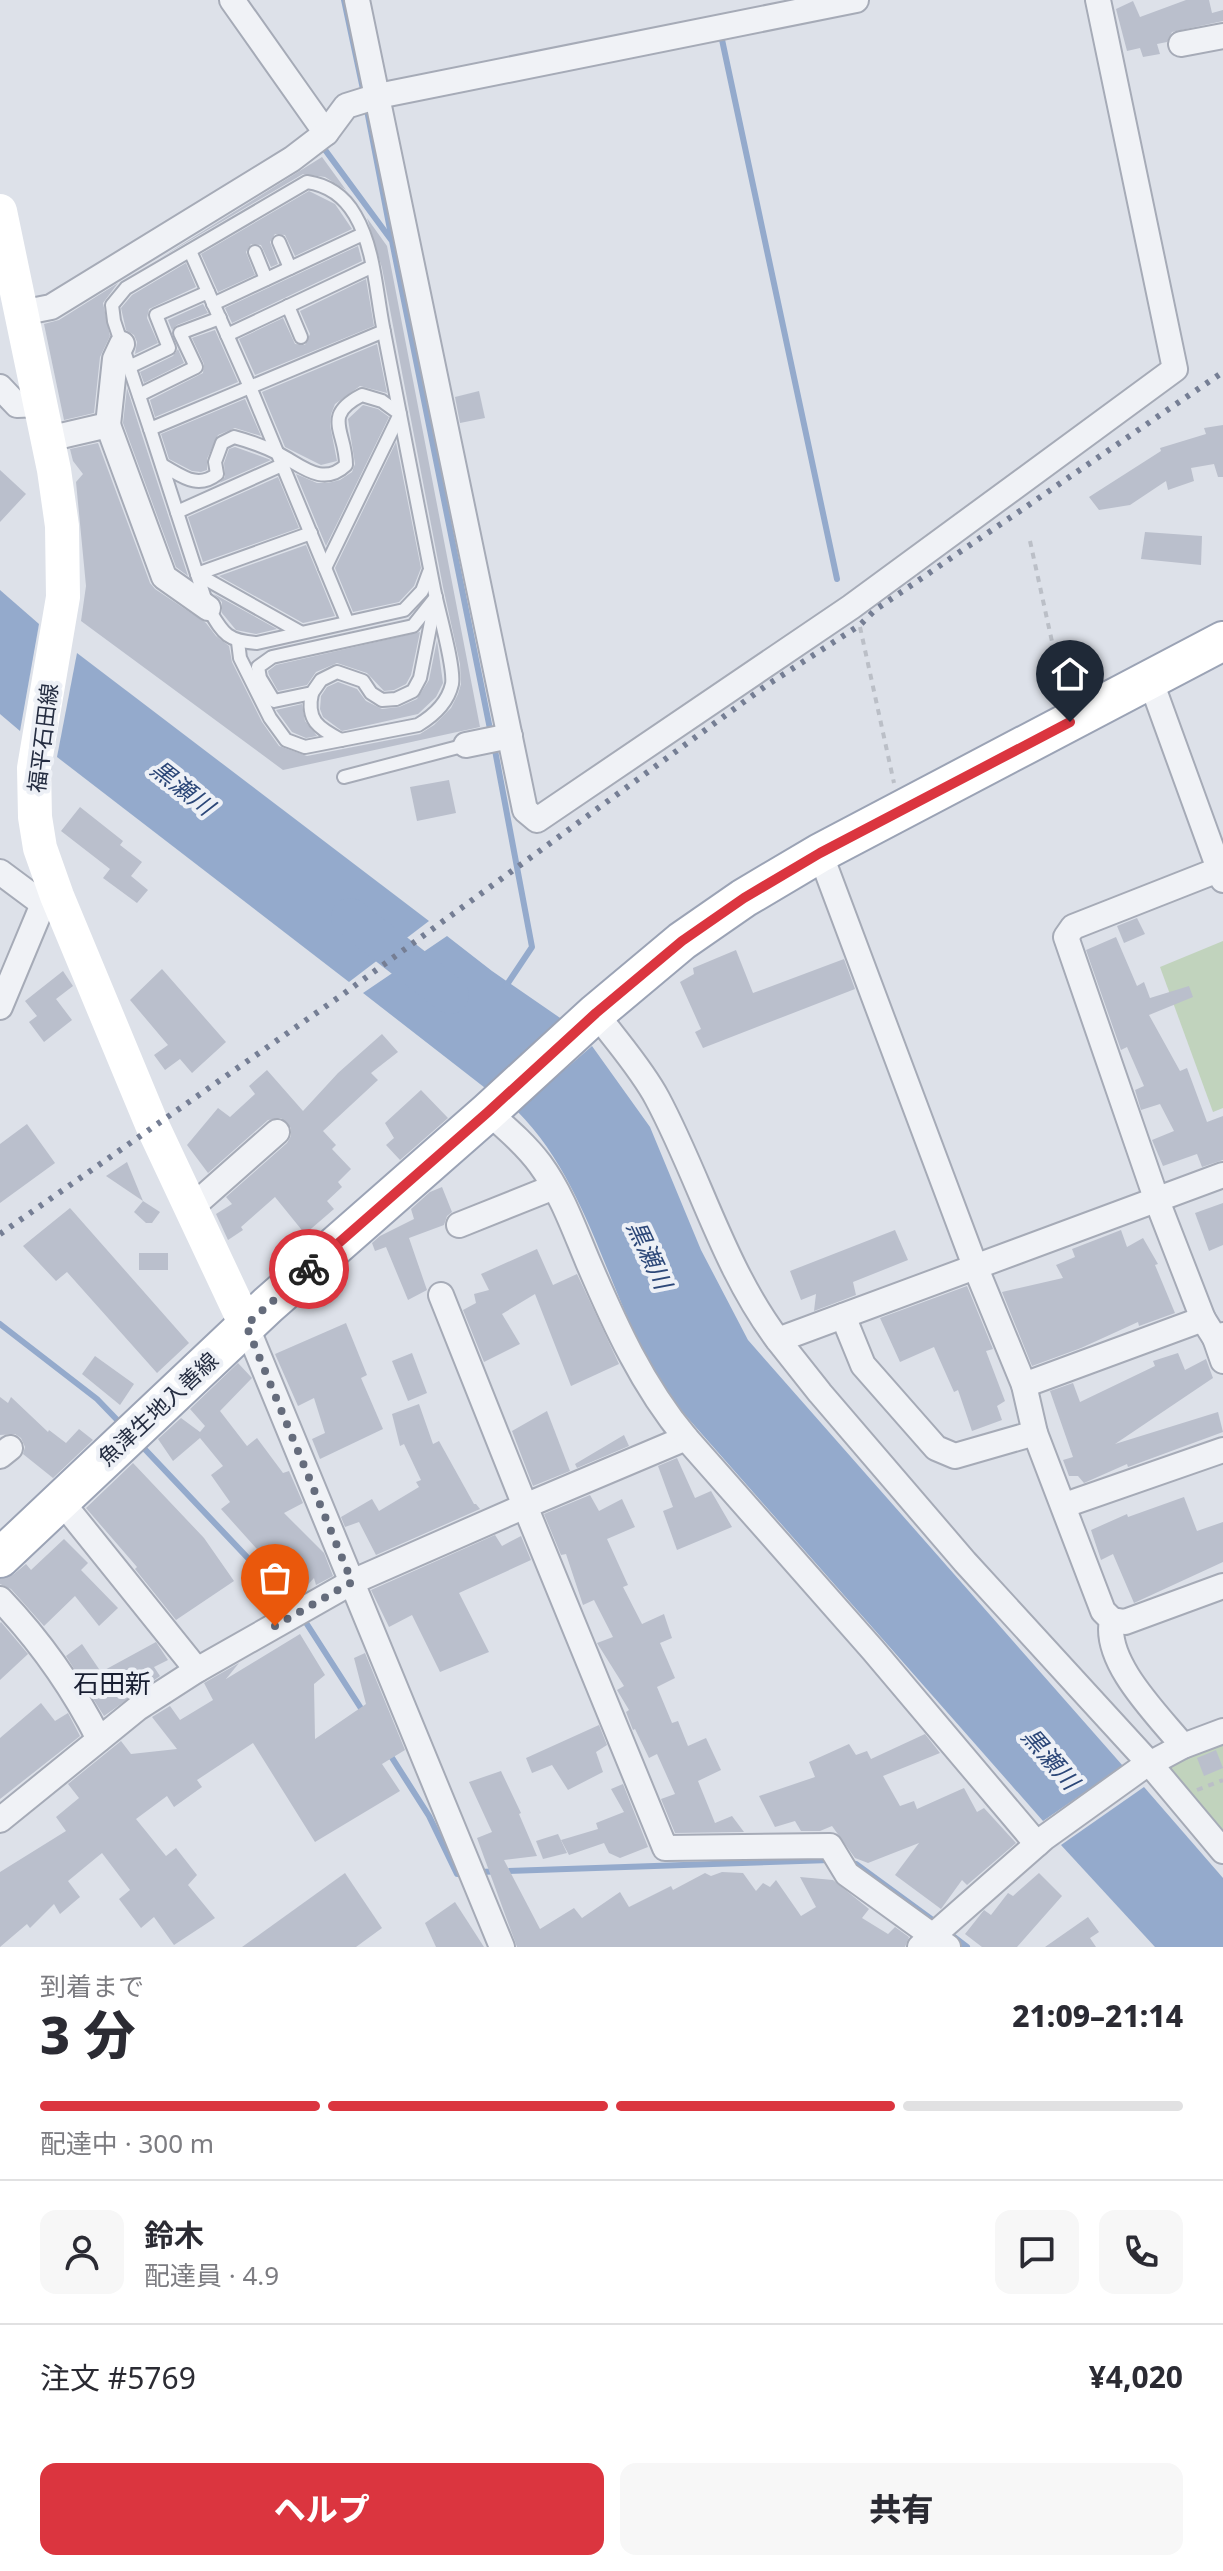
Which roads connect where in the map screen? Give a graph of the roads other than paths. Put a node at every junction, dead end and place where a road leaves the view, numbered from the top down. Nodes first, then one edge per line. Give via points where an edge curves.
1 (232, 0) edge
2 (357, 0) edge
3 (856, 0) edge
4 (1098, 0) edge
5 (1223, 36) edge
6 (1181, 44) dead end
7 (378, 96) junction
8 (326, 133) junction
9 (0, 211) edge
10 (363, 234) junction
11 (279, 242) dead end
12 (190, 251) junction
13 (255, 252) dead end
14 (371, 267) junction
15 (290, 268) junction
16 (266, 279) junction
17 (211, 298) junction
18 (288, 306) junction
19 (21, 313) junction
20 (220, 318) junction
21 (384, 331) junction
22 (227, 335) junction
23 (301, 337) dead end
24 (126, 356) junction
25 (0, 387) edge
26 (250, 387) junction
27 (139, 395) junction
28 (41, 404) junction
29 (400, 414) junction
30 (108, 425) junction
31 (150, 429) junction
32 (48, 439) junction
33 (280, 459) junction
34 (162, 465) junction
35 (177, 512) junction
36 (311, 533) junction
37 (325, 568) junction
38 (430, 569) junction
39 (197, 574) junction
40 (436, 597) junction
41 (208, 608) junction
42 (347, 621) junction
43 (300, 632) junction
44 (1223, 641) edge
45 (238, 642) junction
46 (1150, 679) junction
47 (312, 693) junction
48 (510, 736) junction
49 (341, 740) junction
50 (466, 745) joint
51 (344, 777) dead end
52 (820, 853) junction
53 (0, 872) edge
54 (1222, 873) edge
55 (50, 900) junction
56 (0, 1007) edge
57 (589, 1020) junction
58 (492, 1108) junction
59 (277, 1132) dead end
60 (1223, 1175) edge
61 (554, 1187) junction
62 (1156, 1198) junction
63 (191, 1208) junction
64 (459, 1225) dead end
65 (975, 1266) junction
66 (441, 1295) dead end
67 (843, 1316) junction
68 (246, 1325) junction
69 (1214, 1330) edge
70 (778, 1340) junction
71 (1223, 1361) edge
72 (1024, 1385) junction
73 (1035, 1433) junction
74 (686, 1438) junction
75 (1223, 1450) edge
76 (61, 1501) junction
77 (1065, 1505) junction
78 (525, 1506) junction
79 (0, 1558) edge
80 (352, 1582) junction
81 (1223, 1586) edge
82 (0, 1599) edge
83 (1112, 1620) junction
84 (197, 1670) junction
85 (1223, 1731) edge
86 (99, 1739) junction
87 (1183, 1746) junction
88 (1145, 1767) junction
89 (0, 1820) edge
90 (1040, 1841) junction
91 (1223, 1851) edge
92 (933, 1943) edge
93 (502, 1947) edge

1 - 8 street
2 - 7 street
3 - 7 street
4 - 48 street via 1175,369 851,607 537,820 525,810
5 - 6 street
7 - 8 street via 346,106
7 - 48 street
8 - 19 street via 51,307
9 - 19 main road, 福平石田線
10 - 12 lane via 339,194 307,182
10 - 14 lane
10 - 15 lane
11 - 15 lane
12 - 17 lane
12 - 24 lane via 126,288 112,305
13 - 16 lane
14 - 18 lane
14 - 21 lane
15 - 16 lane
16 - 17 lane
17 - 20 lane
17 - 24 lane via 156,315 169,348
18 - 22 lane
18 - 23 lane
19 - 28 main road, 福平石田線
20 - 22 lane
20 - 27 lane via 180,333 196,367
21 - 26 lane
21 - 29 lane
22 - 26 lane
24 - 27 lane
24 - 30 street via 115,359
25 - 28 street via 17,405
26 - 31 lane
26 - 33 lane
27 - 31 lane
28 - 32 main road, 福平石田線
29 - 33 lane via 362,395 348,403 339,413 338,427 346,465 337,473 309,472
29 - 37 lane
29 - 38 lane
30 - 32 street
30 - 41 street via 164,577
31 - 34 lane
32 - 55 main road, 福平石田線 via 62,526 63,597 34,768 35,817
33 - 34 lane via 234,437 222,443 217,474 208,482
33 - 35 lane
33 - 36 lane
34 - 35 lane
35 - 39 lane
36 - 37 lane
36 - 39 lane
37 - 42 lane
38 - 40 lane
38 - 42 lane via 422,591 404,610
39 - 41 lane
39 - 43 lane
40 - 47 lane via 413,691 382,700 363,681 337,672 321,680
40 - 47 lane via 413,626 272,657 258,667 274,701
40 - 49 lane via 452,682 446,699 418,725
41 - 45 lane via 222,633
42 - 43 lane
43 - 45 lane via 257,643
44 - 46 main road, 魚津生地入善線
45 - 49 lane via 240,658 286,740 305,747
46 - 52 main road, 魚津生地入善線
46 - 54 street
47 - 49 lane via 309,707 315,724
48 - 50 street
50 - 51 lane
52 - 57 main road, 魚津生地入善線 via 682,941
52 - 65 street
53 - 55 street
54 - 62 street via 1073,927 1066,937
55 - 56 street
55 - 63 main road, 福平石田線
57 - 58 main road, 魚津生地入善線
57 - 70 street via 656,1097 721,1243
58 - 61 street
58 - 68 main road, 魚津生地入善線
59 - 63 street
60 - 62 street
61 - 64 street
61 - 74 street via 627,1350
62 - 65 street
62 - 69 street
63 - 68 main road, 福平石田線
65 - 67 street
65 - 72 street
66 - 78 street
67 - 70 street
67 - 73 street via 863,1365 936,1448 955,1456
68 - 76 main road, 魚津生地入善線
68 - 80 street
69 - 71 street
69 - 72 street
70 - 88 street
72 - 73 street
73 - 77 street
74 - 78 street
74 - 90 street
75 - 77 street
76 - 79 main road, 魚津生地入善線
76 - 84 street
77 - 83 street via 1103,1611
78 - 80 street
78 - 92 street via 665,1848 830,1846 847,1874
80 - 84 street
80 - 93 street
81 - 83 street via 1125,1622
82 - 86 street via 53,1659
83 - 87 street via 1109,1632 1120,1665
84 - 86 street
85 - 87 street
86 - 89 street
87 - 88 street
88 - 90 street
88 - 91 street
90 - 92 street

